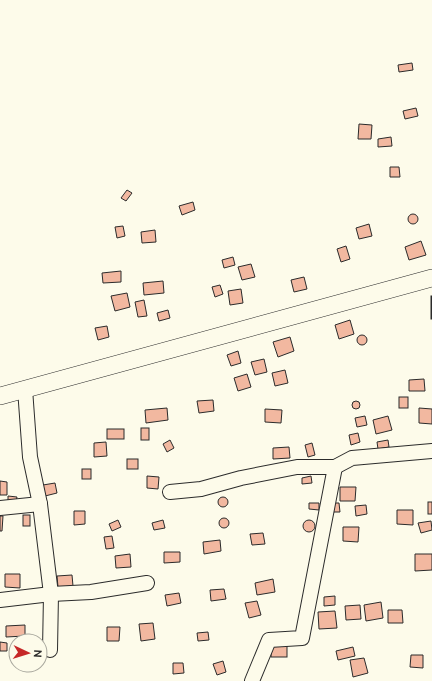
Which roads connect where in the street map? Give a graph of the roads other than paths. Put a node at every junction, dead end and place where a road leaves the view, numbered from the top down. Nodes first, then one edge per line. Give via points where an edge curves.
1 (432, 278) edge
2 (25, 389) junction
3 (0, 396) edge
4 (432, 451) edge
5 (335, 466) junction
6 (170, 492) dead end
7 (40, 504) junction
8 (0, 508) edge
9 (147, 583) dead end
10 (51, 594) junction
11 (0, 600) edge
12 (50, 650) dead end
13 (252, 681) edge

1 - 2 main road
2 - 3 main road
2 - 7 street via 30,457
4 - 5 street via 352,458
5 - 6 street via 297,467 201,489
5 - 13 street via 302,638 269,640
7 - 8 street
7 - 10 street
9 - 10 street via 91,592
10 - 11 street
10 - 12 street

